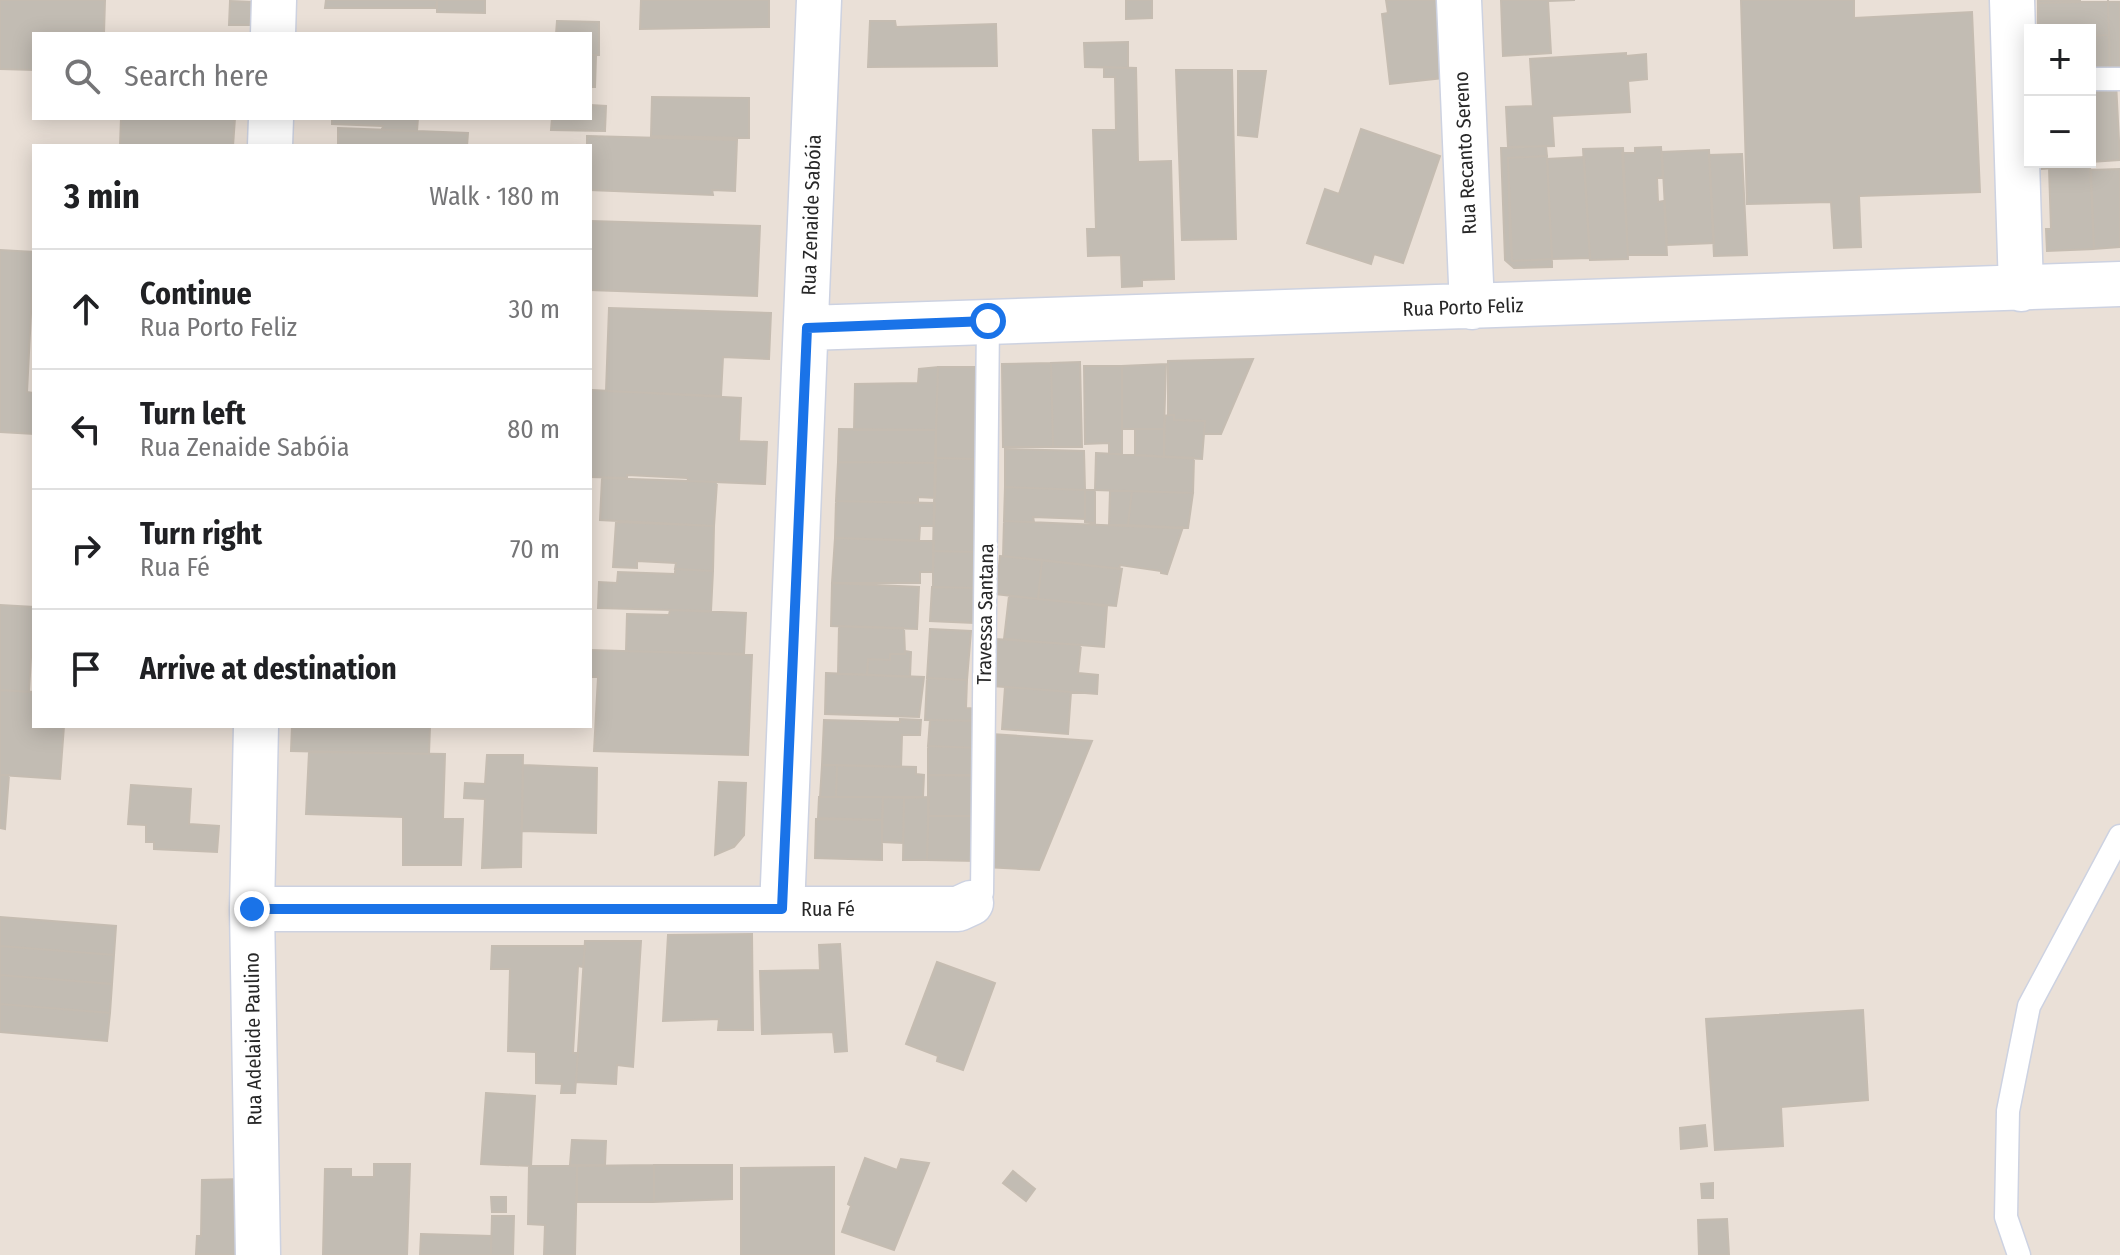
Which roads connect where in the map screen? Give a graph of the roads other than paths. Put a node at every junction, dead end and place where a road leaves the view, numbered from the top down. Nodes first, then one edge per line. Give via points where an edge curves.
1 (274, 0) edge
2 (819, 0) edge
3 (1459, 0) edge
4 (2012, 0) edge
5 (273, 32) edge
6 (2096, 79) edge
7 (2120, 79) edge
8 (2022, 81) edge
9 (271, 120) edge
10 (270, 144) edge
11 (2120, 284) edge
12 (2021, 289) junction
13 (1472, 307) junction
14 (988, 321) junction
15 (807, 328) junction
16 (256, 728) edge
17 (2120, 836) edge
18 (971, 903) joint
19 (252, 909) junction
20 (782, 909) junction
21 (258, 1255) edge
22 (2019, 1255) edge

1 - 5 street
2 - 15 street, Rua Zenaide Sabóia
3 - 13 street, Rua Recanto Sereno
4 - 8 street
6 - 7 lane
8 - 12 street
9 - 10 street
11 - 12 street, Rua Porto Feliz
12 - 13 street, Rua Porto Feliz
13 - 14 street, Rua Porto Feliz
14 - 15 street, Rua Porto Feliz
14 - 18 lane, Travessa Santana via 982,893
15 - 20 street, Rua Zenaide Sabóia
16 - 19 street, Rua Adelaide Paulino
17 - 22 lane via 2029,1006 2008,1111 2006,1217
18 - 20 street, Rua Fé via 958,909
19 - 20 street, Rua Fé
19 - 21 street, Rua Adelaide Paulino

